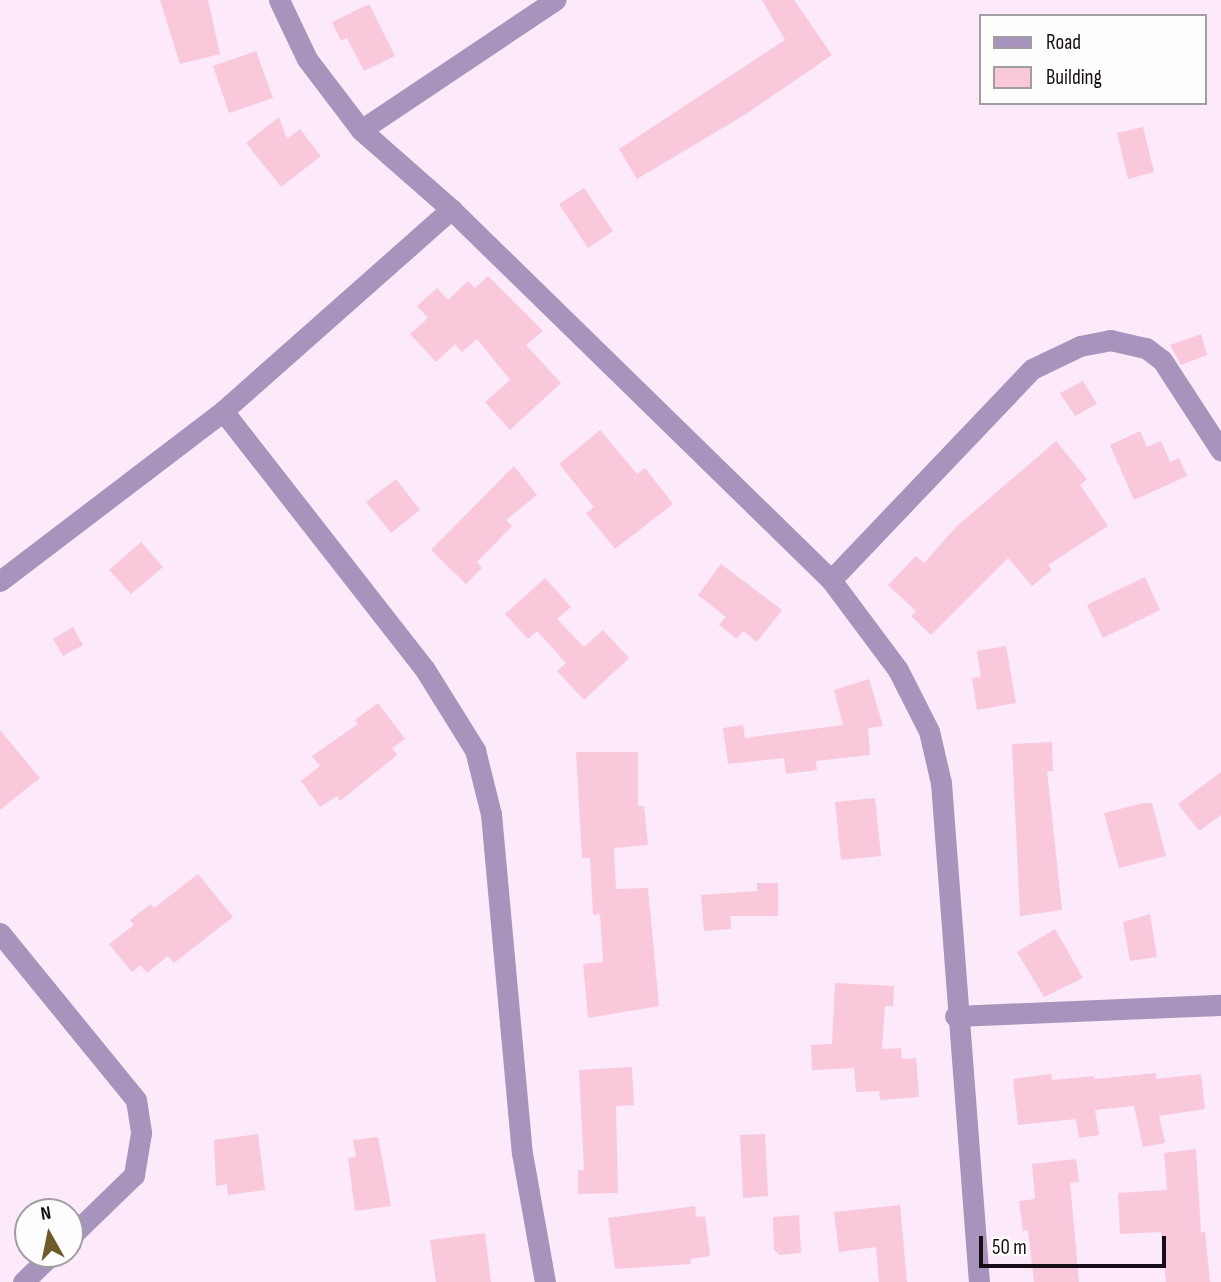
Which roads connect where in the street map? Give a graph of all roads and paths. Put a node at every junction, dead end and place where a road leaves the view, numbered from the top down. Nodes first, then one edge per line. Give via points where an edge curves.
1 (279, 0) edge
2 (555, 0) edge
3 (361, 130) junction
4 (451, 209) junction
5 (223, 411) junction
6 (1221, 451) edge
7 (831, 580) junction
8 (0, 581) edge
9 (0, 933) edge
10 (1221, 1005) edge
11 (955, 1016) junction
12 (84, 1223) edge
13 (38, 1268) edge
14 (23, 1282) edge
15 (545, 1282) edge
16 (979, 1282) edge

1 - 3 street via 307,60
2 - 3 street
3 - 4 street
4 - 5 street
4 - 7 street
5 - 8 street
5 - 15 street via 424,668 475,750 491,814 522,1153
6 - 7 street via 1162,360 1146,348 1110,340 1080,346 1032,369
7 - 11 street via 898,670 929,732 941,783
9 - 12 street via 136,1100 141,1133 134,1175
10 - 11 street
11 - 16 street
13 - 14 street

